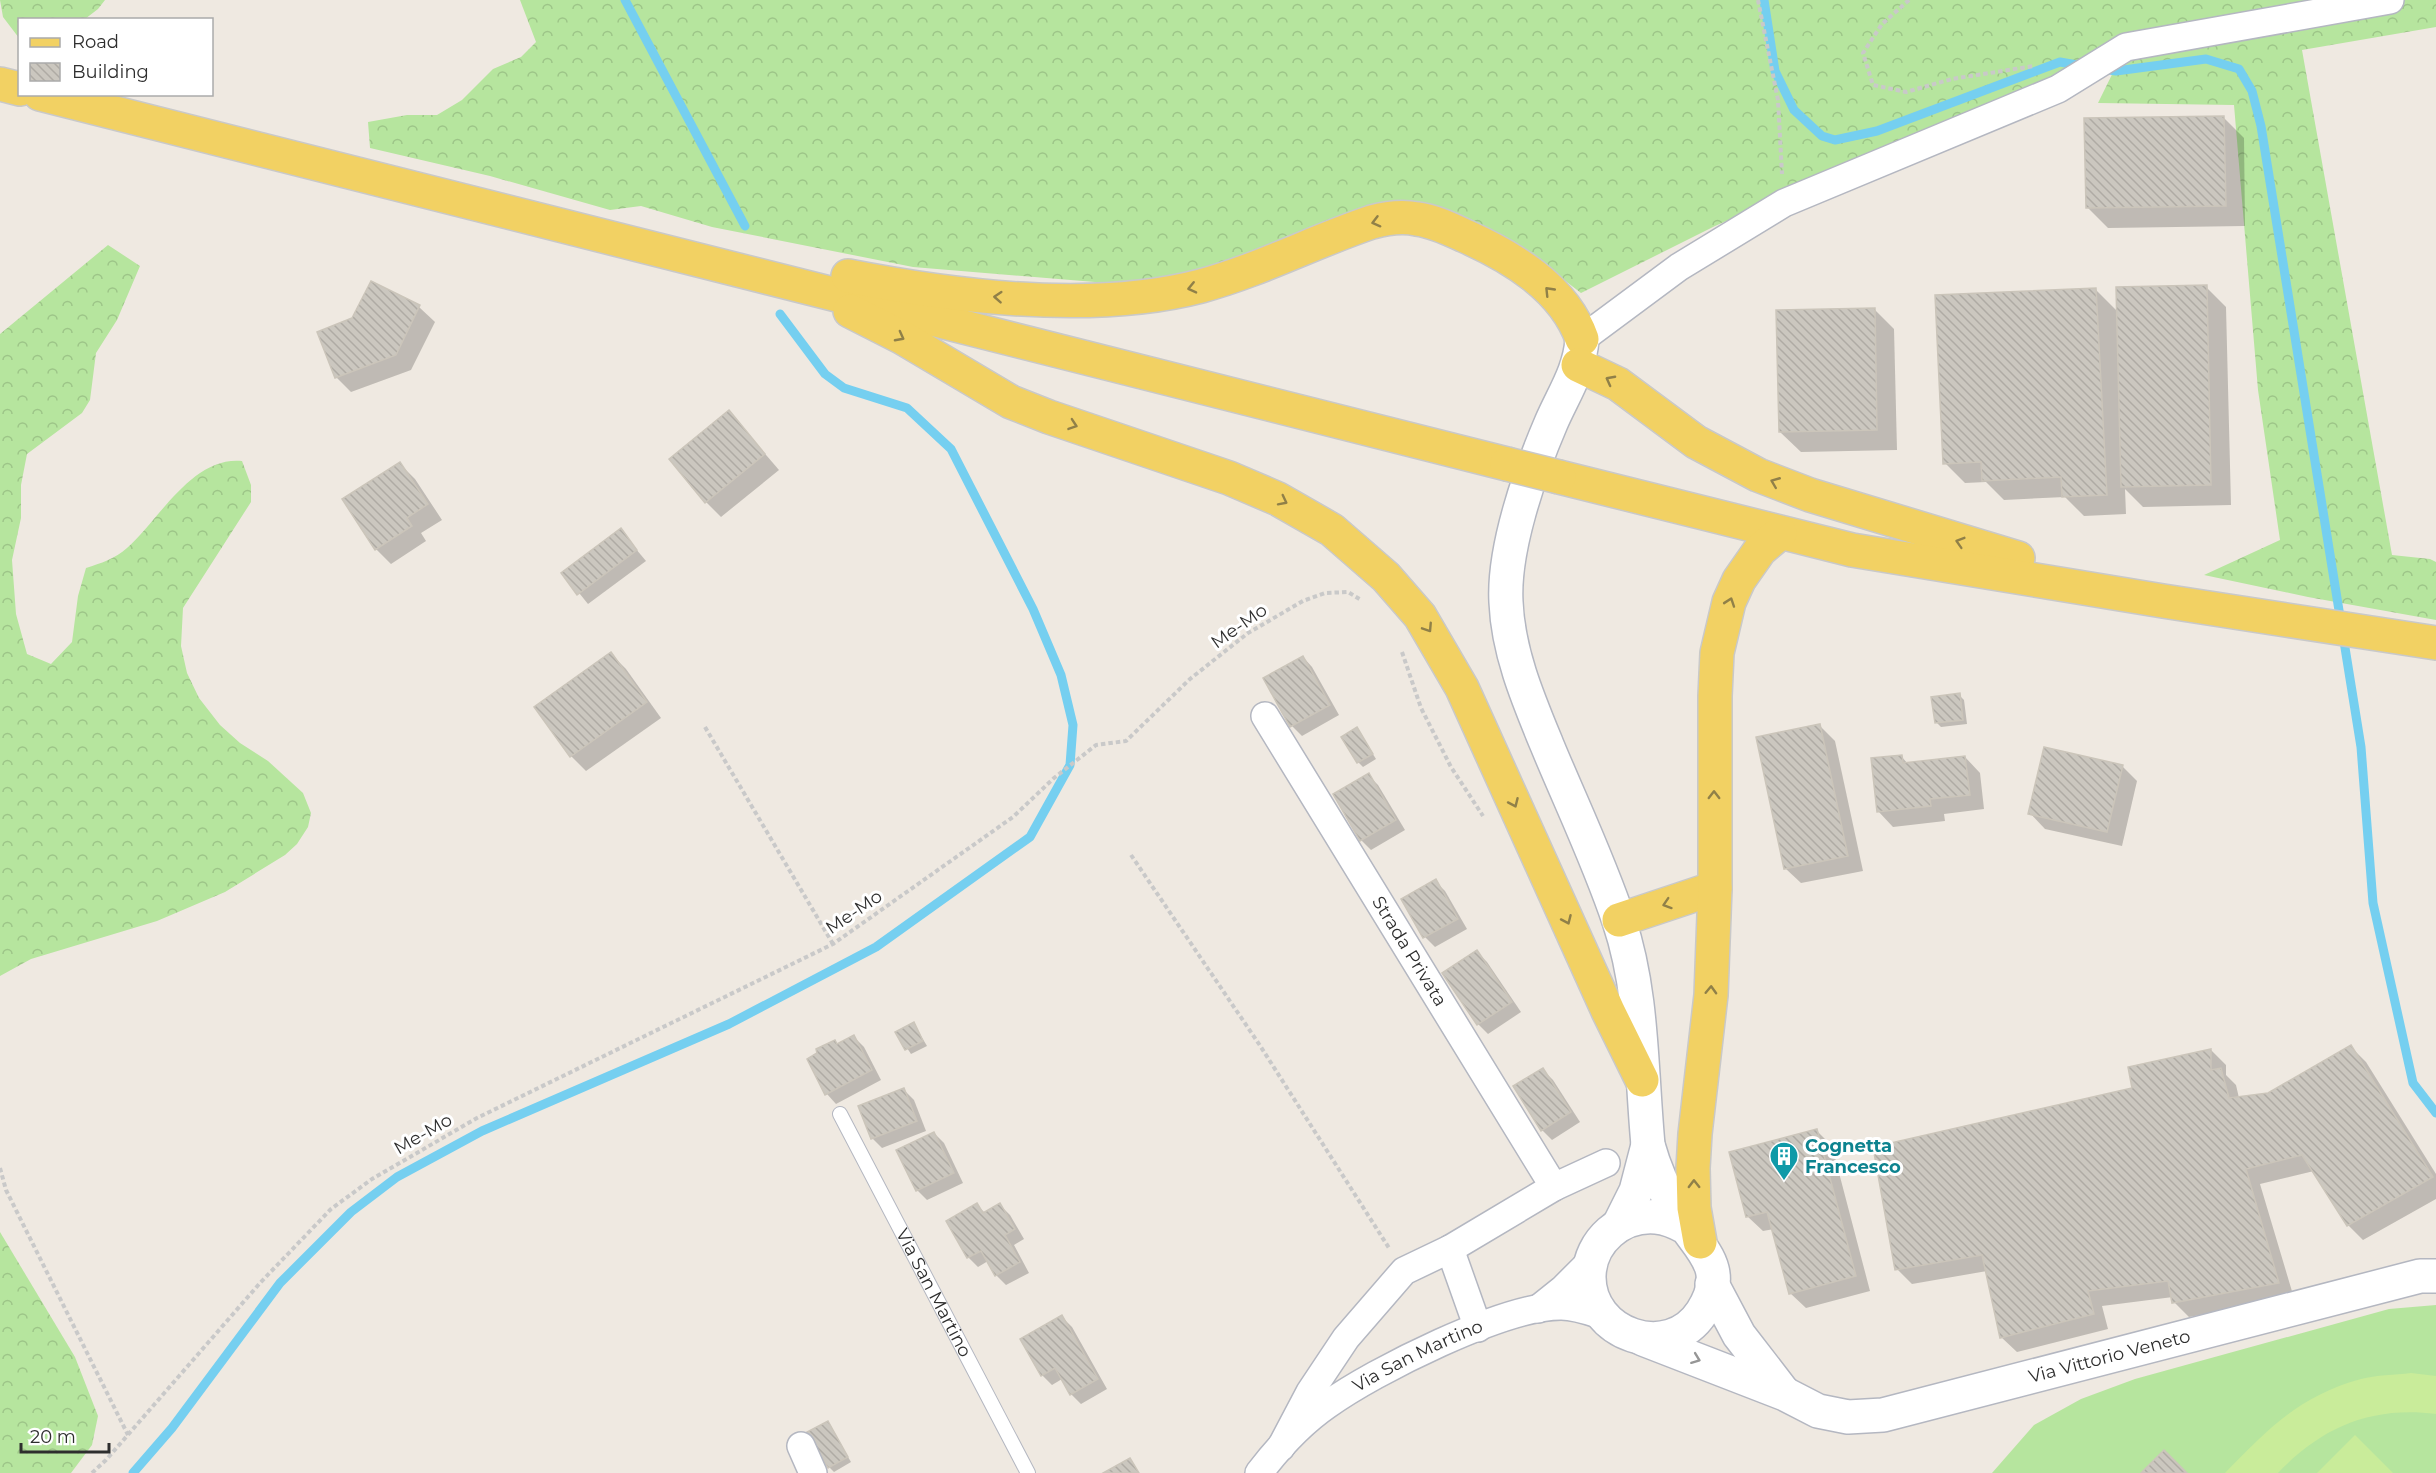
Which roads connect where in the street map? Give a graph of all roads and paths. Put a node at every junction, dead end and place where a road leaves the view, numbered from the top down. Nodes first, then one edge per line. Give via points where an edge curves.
1 (1758, 0) edge
2 (1909, 0) edge
3 (2390, 0) edge
4 (2045, 65) dead end
5 (0, 84) edge
6 (18, 88) edge
7 (48, 96) edge
8 (1784, 203) junction
9 (624, 241) junction
10 (791, 283) junction
11 (1580, 352) junction
12 (1780, 533) junction
13 (1367, 604) dead end
14 (2262, 617) junction
15 (2436, 644) edge
16 (1402, 650) dead end
17 (1265, 716) dead end
18 (705, 727) dead end
19 (1490, 826) dead end
20 (1131, 855) dead end
21 (1715, 888) junction
22 (1619, 920) junction
23 (833, 944) junction
24 (1642, 1080) junction
25 (840, 1114) dead end
26 (1648, 1145) junction
27 (1606, 1163) dead end
28 (0, 1168) edge
29 (1554, 1187) junction
30 (1619, 1225) junction
31 (1693, 1235) junction
32 (1450, 1249) junction
33 (1592, 1260) junction
34 (1404, 1271) junction
35 (2436, 1276) edge
36 (1712, 1284) junction
37 (1537, 1309) junction
38 (1602, 1315) junction
39 (1478, 1328) junction
40 (1641, 1338) junction
41 (1785, 1394) junction
42 (128, 1435) junction
43 (801, 1446) dead end
44 (1281, 1447) junction
45 (92, 1473) edge
46 (813, 1473) edge
47 (1028, 1473) edge
48 (1259, 1473) edge

1 - 8 path via 1778,100
2 - 4 path via 1882,24 1863,53 1873,85 1906,92 1952,79
3 - 8 street via 2126,47 2058,89
5 - 6 main road
7 - 9 main road
8 - 11 street via 1679,267
9 - 10 main road
11 -> 9 main road via 1576,324 1542,284 1518,264 1450,229 1415,218 1372,222 1205,285 1150,296 1107,299 1014,298 921,289 823,271 658,229 638,232
10 - 12 main road, bridge
10 -> 24 main road via 903,338 1011,402 1240,482 1278,499 1332,530 1386,577 1420,616 1459,682
14 -> 11 main road via 1991,552 1793,489 1711,451
11 - 22 street via 1523,503 1508,567 1507,622 1524,687
12 - 14 main road via 1852,550
21 -> 12 main road via 1715,696 1720,638 1739,580 1760,550
13 - 23 path, Me-Mo via 1348,592 1325,593 1303,601 1248,633 1190,679 1126,741 1096,745 1013,817
14 - 15 main road
16 - 19 path via 1421,708 1451,767
17 - 29 street, Strada Privata
18 - 23 path
20 - 34 path via 1259,1044
21 -> 22 main road
31 -> 21 main road via 1695,1134 1710,1013
22 - 24 street via 1637,999
23 - 42 path, Me-Mo via 477,1118 372,1179 331,1209 260,1283
24 - 26 street
25 - 47 lane, Via San Martino
26 - 30 street via 1636,1191
26 - 31 street via 1661,1185
27 - 29 street
28 - 42 path via 6,1190
29 - 32 street
30 - 31 street via 1655,1216 1670,1219
30 - 33 street via 1599,1244
31 - 36 street via 1710,1263
32 - 34 street
32 - 39 street
33 - 37 street, Via San Martino via 1563,1290
33 - 38 street via 1590,1287
34 - 44 street via 1346,1338 1310,1392
35 - 41 street, Via Vittorio Veneto via 2420,1276 1883,1414 1848,1417 1818,1411
36 - 40 street via 1703,1310 1687,1328 1660,1339
36 - 41 street via 1739,1335
37 - 38 street, Via San Martino via 1570,1307
37 - 39 street, Via San Martino
38 - 40 street via 1623,1332
39 - 44 street, Via San Martino via 1360,1383 1325,1406
40 -> 41 street
42 - 45 path, Me-Mo
43 - 46 street
44 - 48 street, Via San Martino

